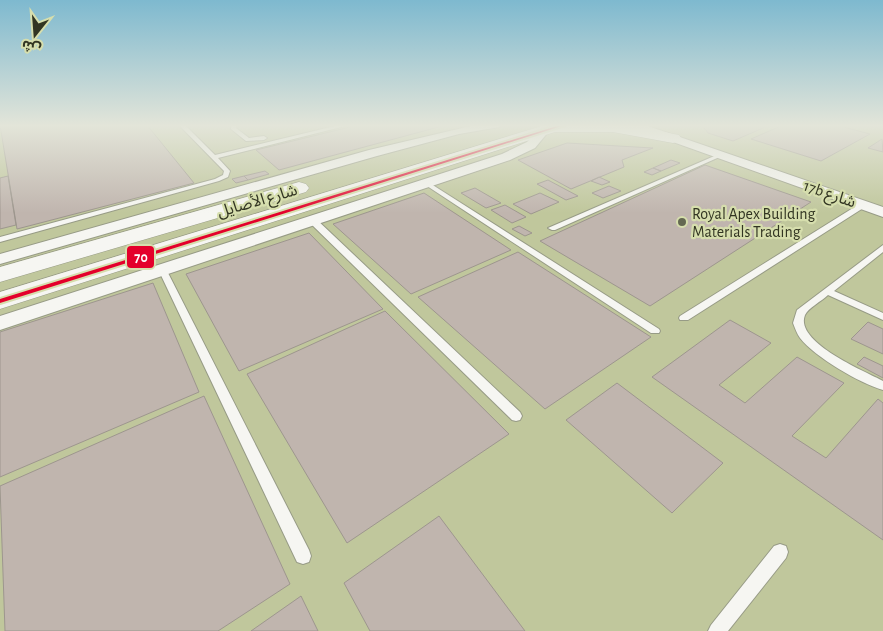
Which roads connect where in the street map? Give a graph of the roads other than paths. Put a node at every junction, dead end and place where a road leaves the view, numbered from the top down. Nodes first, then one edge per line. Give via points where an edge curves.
1 (211, 154) edge
2 (224, 154) edge
3 (370, 154) edge
4 (413, 154) edge
5 (466, 154) edge
6 (509, 154) edge
7 (743, 154) edge
8 (721, 155) joint
9 (213, 157) junction
10 (207, 183) junction
11 (426, 183) junction
12 (218, 198) junction
13 (883, 200) edge
14 (864, 205) junction
15 (883, 212) edge
16 (312, 220) junction
17 (552, 228) dead end
18 (0, 240) edge
19 (883, 248) edge
20 (0, 260) edge
21 (162, 269) junction
22 (0, 275) edge
23 (827, 291) junction
24 (0, 300) edge
25 (883, 317) edge
26 (684, 318) dead end
27 (0, 323) edge
28 (655, 331) dead end
29 (883, 386) edge
30 (516, 416) dead end
31 (780, 552) dead end
32 (304, 556) dead end
33 (717, 631) edge

1 - 9 lane
2 - 9 lane
3 - 12 street
4 - 22 main road, شارع الأصايل
5 - 24 main road, شارع الأصايل
6 - 11 street
7 - 13 street, 17b شارع
8 - 14 street, 17b شارع
8 - 17 lane
9 - 10 lane via 228,173 224,178
10 - 12 lane
10 - 18 lane
11 - 16 street
11 - 28 lane
12 - 20 street
14 - 15 street, 17b شارع
14 - 26 lane
16 - 21 street
16 - 30 lane
19 - 23 lane
21 - 27 street
21 - 32 lane
23 - 25 lane
23 - 29 lane via 801,312 797,323 800,330 824,354
31 - 33 lane

